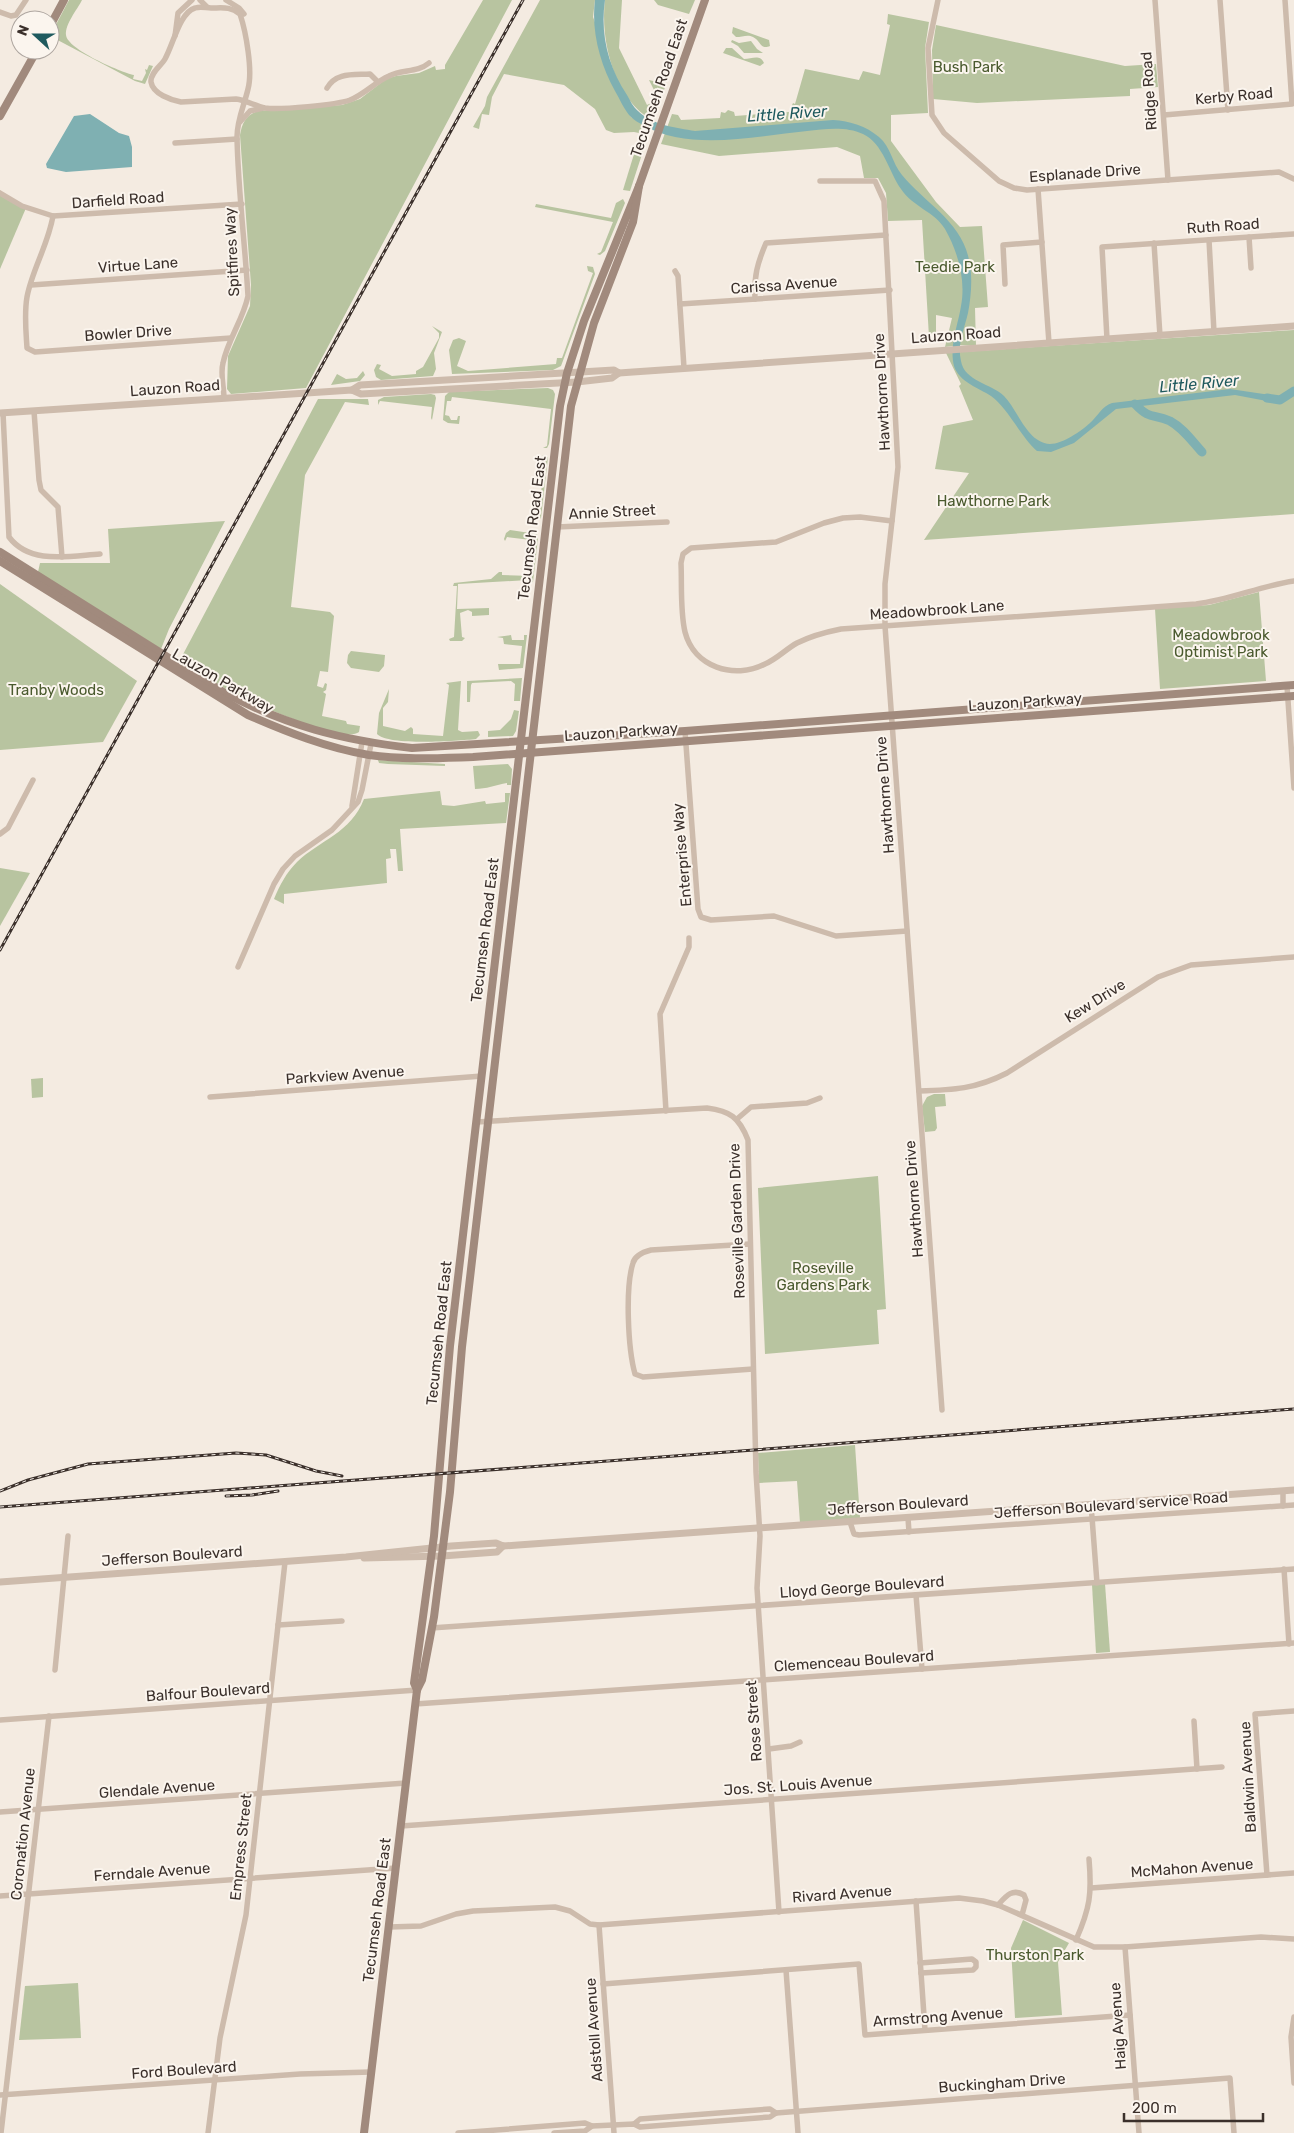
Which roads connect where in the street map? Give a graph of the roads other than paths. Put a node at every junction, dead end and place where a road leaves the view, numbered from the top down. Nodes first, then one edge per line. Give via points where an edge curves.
1 (26, 0) edge
2 (192, 0) edge
3 (200, 0) edge
4 (225, 0) edge
5 (705, 0) edge
6 (938, 0) edge
7 (1155, 0) edge
8 (1220, 0) edge
9 (1285, 0) edge
10 (212, 8) junction
11 (0, 12) edge
12 (244, 26) junction
13 (175, 36) junction
14 (31, 60) edge
15 (429, 63) dead end
16 (378, 82) junction
17 (327, 88) dead end
18 (244, 100) junction
19 (267, 108) junction
20 (1228, 110) junction
21 (1164, 114) junction
22 (0, 116) edge
23 (237, 128) junction
24 (237, 138) junction
25 (175, 142) dead end
26 (1294, 178) edge
27 (1168, 180) junction
28 (820, 181) dead end
29 (639, 186) junction
30 (1038, 189) junction
31 (0, 194) edge
32 (242, 204) junction
33 (53, 216) junction
34 (1294, 234) edge
35 (886, 235) junction
36 (1249, 237) junction
37 (1209, 240) junction
38 (1042, 242) junction
39 (1154, 243) junction
40 (1250, 268) dead end
41 (247, 270) junction
42 (675, 271) dead end
43 (1005, 284) dead end
44 (31, 285) junction
45 (890, 290) junction
46 (755, 300) junction
47 (680, 304) junction
48 (1294, 326) edge
49 (1214, 332) junction
50 (1160, 336) junction
51 (231, 338) junction
52 (1107, 339) junction
53 (1049, 343) junction
54 (892, 353) junction
55 (684, 368) junction
56 (579, 372) junction
57 (567, 373) junction
58 (619, 373) junction
59 (565, 382) junction
60 (577, 382) junction
61 (352, 390) junction
62 (224, 398) junction
63 (34, 411) junction
64 (2, 413) edge
65 (892, 521) junction
66 (667, 522) dead end
67 (557, 527) junction
68 (0, 552) edge
69 (100, 554) dead end
70 (62, 557) junction
71 (0, 561) edge
72 (1294, 581) edge
73 (885, 626) junction
74 (1291, 686) edge
75 (1291, 697) edge
76 (892, 715) junction
77 (892, 726) junction
78 (685, 730) junction
79 (533, 741) junction
80 (362, 742) junction
81 (521, 742) junction
82 (686, 742) junction
83 (371, 744) junction
84 (532, 752) junction
85 (520, 753) junction
86 (365, 754) junction
87 (33, 780) dead end
88 (1294, 788) edge
89 (0, 834) edge
90 (907, 931) junction
91 (689, 938) dead end
92 (1294, 957) edge
93 (238, 967) dead end
94 (482, 1076) junction
95 (919, 1091) junction
96 (210, 1097) dead end
97 (820, 1098) dead end
98 (666, 1111) junction
99 (737, 1119) junction
100 (477, 1122) junction
101 (487, 1123) junction
102 (750, 1244) junction
103 (753, 1369) junction
104 (942, 1410) dead end
105 (1283, 1490) junction
106 (1294, 1490) edge
107 (1091, 1504) junction
108 (1294, 1505) edge
109 (1283, 1506) junction
110 (908, 1518) junction
111 (1092, 1519) junction
112 (850, 1522) junction
113 (760, 1528) junction
114 (909, 1532) junction
115 (68, 1536) dead end
116 (503, 1546) junction
117 (443, 1547) junction
118 (432, 1552) junction
119 (442, 1556) junction
120 (286, 1562) junction
121 (1284, 1569) junction
122 (1294, 1569) edge
123 (63, 1578) junction
124 (0, 1582) edge
125 (1097, 1582) junction
126 (916, 1595) junction
127 (758, 1606) junction
128 (342, 1621) dead end
129 (278, 1625) junction
130 (431, 1628) junction
131 (1291, 1644) edge
132 (922, 1669) junction
133 (55, 1670) dead end
134 (764, 1680) junction
135 (417, 1690) junction
136 (270, 1700) junction
137 (415, 1704) junction
138 (1294, 1711) edge
139 (49, 1716) junction
140 (0, 1720) edge
141 (1194, 1721) dead end
142 (800, 1742) dead end
143 (768, 1749) junction
144 (1222, 1767) dead end
145 (1197, 1769) junction
146 (406, 1784) junction
147 (259, 1794) junction
148 (772, 1799) junction
149 (38, 1810) junction
150 (0, 1812) edge
151 (401, 1826) junction
152 (1089, 1859) dead end
153 (396, 1868) junction
154 (1294, 1873) edge
155 (1267, 1875) junction
156 (249, 1878) junction
157 (1091, 1888) junction
158 (28, 1894) junction
159 (0, 1896) edge
160 (916, 1901) junction
161 (998, 1904) junction
162 (779, 1912) junction
163 (1022, 1915) junction
164 (599, 1925) junction
165 (388, 1927) junction
166 (1294, 1939) edge
167 (1076, 1940) junction
168 (1125, 1948) junction
169 (920, 1963) junction
170 (786, 1970) junction
171 (921, 1973) junction
172 (603, 1984) junction
173 (1130, 2016) junction
174 (1294, 2017) edge
175 (925, 2030) junction
176 (371, 2072) junction
177 (214, 2080) junction
178 (1294, 2083) edge
179 (1135, 2085) junction
180 (3, 2095) edge
181 (796, 2111) junction
182 (614, 2125) junction
183 (592, 2126) junction
184 (2, 2133) edge
185 (208, 2133) edge
186 (364, 2133) edge
187 (458, 2133) edge
188 (554, 2133) edge
189 (614, 2133) edge
190 (798, 2133) edge
191 (1139, 2133) edge
192 (1234, 2133) edge

1 - 11 street via 16,15
2 - 13 street via 178,13
3 - 10 street via 204,6
4 - 10 street
4 - 12 street via 243,13
5 - 29 main road, Tecumseh Road East
6 - 30 street, Esplanade Drive via 928,48 930,106 936,123 999,181 1014,188
7 - 21 street, Ridge Road
8 - 20 street
9 - 20 street, Kerby Road via 1292,104
10 - 12 street via 235,10
10 - 13 street via 189,11
12 - 18 street via 250,79
13 - 18 street via 164,62 152,76 153,87 173,101
14 - 22 main road
15 - 16 street via 416,71 393,74
16 - 17 street via 370,74 339,76
16 - 19 street via 363,94 348,100
18 - 19 street
18 - 23 street, Spitfires Way
19 - 23 street via 250,110
20 - 21 street, Kerby Road
21 - 27 street, Ridge Road
23 - 24 street, Spitfires Way
24 - 25 street
24 - 32 street, Spitfires Way
26 - 27 street, Esplanade Drive via 1279,172
27 - 30 street, Esplanade Drive
28 - 35 street, Hawthorne Drive via 875,181 884,201
29 - 56 main road, Tecumseh Road East via 632,224
29 - 57 main road, Tecumseh Road East via 584,321
30 - 38 street
31 - 33 street, Darfield Road via 22,206
32 - 33 street, Darfield Road
32 - 41 street, Spitfires Way
33 - 44 street
34 - 36 street, Ruth Road
35 - 45 street, Hawthorne Drive
35 - 46 street via 766,243 754,278
36 - 37 street, Ruth Road
36 - 40 street
37 - 39 street, Ruth Road
37 - 49 street
38 - 43 street via 1003,245
38 - 53 street
39 - 50 street
39 - 52 street, Ruth Road via 1102,247
41 - 44 street, Virtue Lane
41 - 51 street, Spitfires Way via 246,309
42 - 47 street
44 - 51 street, Bowler Drive via 25,316 27,348 35,352
45 - 46 street, Carissa Avenue
45 - 54 street, Hawthorne Drive
46 - 47 street, Carissa Avenue
47 - 55 street
48 - 49 street, Lauzon Road
49 - 50 street, Lauzon Road
50 - 52 street, Lauzon Road
51 - 62 street, Spitfires Way via 222,365
52 - 53 street, Lauzon Road
53 - 54 street, Lauzon Road
54 - 55 street, Lauzon Road
54 - 65 street, Hawthorne Drive via 898,467
55 - 58 street, Lauzon Road
56 - 57 street, Lauzon Road
56 - 58 street, Lauzon Road via 614,370
56 - 60 main road, Tecumseh Road East
57 - 59 main road, Tecumseh Road East
57 - 61 street, Lauzon Road via 360,386
58 - 60 street, Lauzon Road via 612,378
59 - 60 street, Lauzon Road
59 - 61 street, Lauzon Road via 362,394
59 - 81 main road, Tecumseh Road East
60 - 67 main road, Tecumseh Road East via 571,406
61 - 62 street, Lauzon Road
62 - 63 street, Lauzon Road
63 - 64 street, Lauzon Road
63 - 70 street via 39,480 41,490 58,507
64 - 70 street via 9,537 14,544 34,555
65 - 73 street, Hawthorne Drive via 885,584
65 - 73 street, Meadowbrook Lane via 843,518 776,542 691,548 683,554 681,563 685,631 690,646 716,668 748,670 764,665 796,644 821,633
66 - 67 street, Annie Street
67 - 79 main road, Tecumseh Road East
68 - 80 main road, Lauzon Parkway via 223,692 295,725
69 - 70 street
71 - 86 main road, Lauzon Parkway via 248,715 291,734
72 - 73 street, Meadowbrook Lane via 1203,603
73 - 76 street, Hawthorne Drive
74 - 75 street
74 - 76 main road, Lauzon Parkway
75 - 77 main road, Lauzon Parkway
75 - 88 street
76 - 77 street, Hawthorne Drive
76 - 78 main road, Lauzon Parkway
77 - 82 main road, Lauzon Parkway
77 - 90 street, Hawthorne Drive
78 - 79 main road, Lauzon Parkway
78 - 82 street, Enterprise Way
79 - 81 main road, Lauzon Parkway
79 - 84 main road, Tecumseh Road East
80 - 83 main road, Lauzon Parkway
80 - 86 street
81 - 83 main road, Lauzon Parkway via 412,748
81 - 85 main road, Tecumseh Road East
82 - 84 main road, Lauzon Parkway
82 - 90 street, Enterprise Way via 701,917 711,920 774,916 836,936
83 - 86 street
84 - 85 main road, Lauzon Parkway
84 - 101 main road, Tecumseh Road East
85 - 86 main road, Lauzon Parkway via 426,759
85 - 94 main road, Tecumseh Road East
86 - 93 street via 358,802 332,830 295,856 283,869
87 - 89 street via 8,828
90 - 95 street, Hawthorne Drive
91 - 98 street via 689,947 660,1014
92 - 95 street, Kew Drive via 1191,965 1174,970 988,1083 952,1090
94 - 96 street, Parkview Avenue
94 - 100 main road, Tecumseh Road East
95 - 104 street, Hawthorne Drive
97 - 99 street via 808,1103 751,1107
98 - 99 street via 707,1108 723,1110
98 - 101 street
99 - 102 street, Roseville Garden Drive via 748,1140
100 - 101 street
100 - 118 main road, Tecumseh Road East via 450,1346
101 - 117 main road, Tecumseh Road East
102 - 103 street, Roseville Garden Drive
102 - 103 street via 640,1253 633,1262 628,1300 635,1374 643,1377
103 - 113 street, Roseville Garden Drive
105 - 106 street, Jefferson Boulevard
105 - 107 street, Jefferson Boulevard
105 - 109 street
107 - 110 street, Jefferson Boulevard
107 - 111 street
108 - 109 street, Jefferson Boulevard service Road
109 - 111 street, Jefferson Boulevard service Road
110 - 112 street, Jefferson Boulevard
110 - 114 street
111 - 114 street, Jefferson Boulevard service Road
111 - 125 street
112 - 113 street, Jefferson Boulevard
112 - 114 street, Jefferson Boulevard service Road via 854,1534 859,1535
113 - 116 street, Jefferson Boulevard
113 - 127 street, Rose Street
115 - 123 street
116 - 117 street, Jefferson Boulevard
116 - 119 street, Jefferson Boulevard via 497,1552
117 - 118 street, Jefferson Boulevard
117 - 119 main road, Tecumseh Road East
118 - 119 street, Jefferson Boulevard
118 - 120 street, Jefferson Boulevard
118 - 135 main road, Tecumseh Road East via 414,1683
119 - 130 main road, Tecumseh Road East
120 - 123 street, Jefferson Boulevard
120 - 129 street, Empress Street
121 - 122 street, Lloyd George Boulevard
121 - 125 street, Lloyd George Boulevard
121 - 131 street
123 - 124 street, Jefferson Boulevard
123 - 133 street
125 - 126 street, Lloyd George Boulevard
126 - 127 street, Lloyd George Boulevard
126 - 132 street
127 - 130 street, Lloyd George Boulevard
127 - 134 street, Rose Street
128 - 129 street
129 - 136 street, Empress Street
130 - 135 main road, Tecumseh Road East via 422,1680
131 - 132 street, Clemenceau Boulevard
132 - 134 street, Clemenceau Boulevard
134 - 137 street, Clemenceau Boulevard
134 - 143 street, Rose Street
135 - 136 street, Balfour Boulevard
135 - 137 main road, Tecumseh Road East
136 - 139 street, Balfour Boulevard
136 - 147 street, Empress Street
137 - 146 main road, Tecumseh Road East
138 - 155 street, Baldwin Avenue via 1255,1714
139 - 140 street, Balfour Boulevard
139 - 149 street, Coronation Avenue
141 - 145 street
142 - 143 street
143 - 148 street, Rose Street
144 - 145 street, Jos. St. Louis Avenue
145 - 148 street, Jos. St. Louis Avenue
146 - 147 street, Glendale Avenue
146 - 151 main road, Tecumseh Road East
147 - 149 street, Glendale Avenue
147 - 156 street, Empress Street
148 - 151 street, Jos. St. Louis Avenue
148 - 162 street, Rose Street
149 - 150 street, Glendale Avenue
149 - 158 street, Coronation Avenue
151 - 153 main road, Tecumseh Road East
152 - 157 street
153 - 156 street, Ferndale Avenue
153 - 165 main road, Tecumseh Road East
154 - 155 street, McMahon Avenue
155 - 157 street, McMahon Avenue
156 - 158 street, Ferndale Avenue
156 - 177 street, Empress Street via 246,1914
157 - 167 street
158 - 159 street, Ferndale Avenue
158 - 180 street, Coronation Avenue
160 - 161 street, Rivard Avenue via 959,1898
160 - 162 street, Rivard Avenue
160 - 169 street
161 - 163 street, Rivard Avenue
161 - 163 street via 1008,1894 1020,1892 1026,1900
162 - 164 street, Rivard Avenue
163 - 167 street, Rivard Avenue
164 - 165 street, Rivard Avenue via 555,1907 472,1911 421,1926
164 - 172 street, Adstoll Avenue
165 - 176 main road, Tecumseh Road East
166 - 168 street, Rivard Avenue via 1261,1937
167 - 168 street, Rivard Avenue via 1094,1947
168 - 173 street, Haig Avenue
169 - 171 street
169 - 171 street via 972,1959 976,1962 972,1970
170 - 172 street, Armstrong Avenue
170 - 175 street, Armstrong Avenue via 859,1964 865,2035
170 - 181 street
171 - 175 street
172 - 182 street, Adstoll Avenue
173 - 175 street, Armstrong Avenue
173 - 179 street, Haig Avenue
174 - 178 street via 1291,2037
176 - 177 street, Ford Boulevard
176 - 186 main road, Tecumseh Road East
177 - 180 street, Ford Boulevard
177 - 185 street, Empress Street
179 - 181 street, Buckingham Drive
179 - 191 street, Haig Avenue
179 - 192 street, Buckingham Drive via 1230,2078
180 - 184 street, Coronation Avenue
181 - 182 street, Buckingham Drive via 776,2112 770,2109 658,2117 640,2119 634,2124
181 - 190 street
182 - 183 street, Buckingham Drive
182 - 189 street, Adstoll Avenue
183 - 187 street, Buckingham Drive via 585,2123
183 - 188 street, Buckingham Drive via 585,2130

